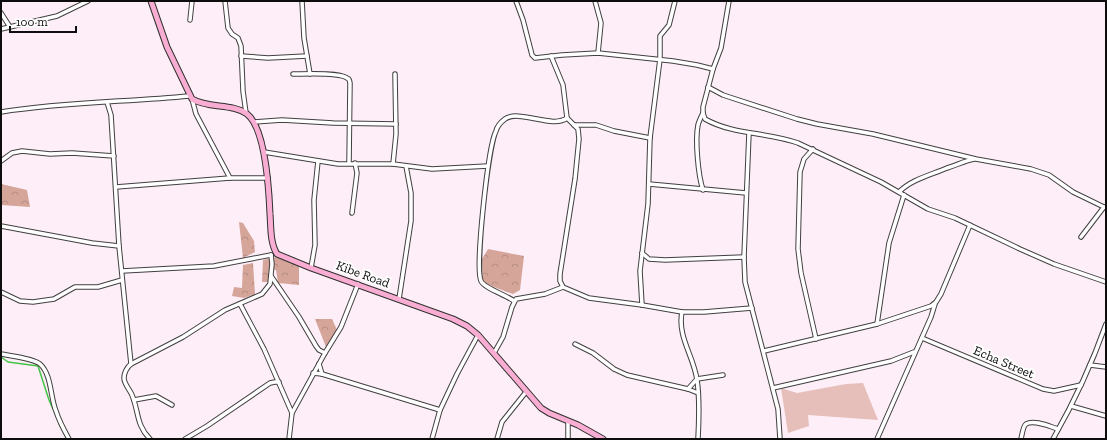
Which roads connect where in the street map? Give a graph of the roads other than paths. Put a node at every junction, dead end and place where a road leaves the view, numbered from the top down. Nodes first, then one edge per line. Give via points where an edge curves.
1 (88, 1) edge
2 (152, 1) edge
3 (192, 1) edge
4 (225, 1) edge
5 (302, 1) edge
6 (516, 1) edge
7 (595, 1) edge
8 (675, 1) edge
9 (724, 1) edge
10 (729, 1) edge
11 (728, 7) junction
12 (1, 13) edge
13 (190, 20) dead end
14 (10, 27) junction
15 (1, 29) edge
16 (598, 53) junction
17 (242, 56) junction
18 (307, 56) junction
19 (551, 56) junction
20 (660, 60) junction
21 (713, 69) junction
22 (293, 74) dead end
23 (310, 74) junction
24 (395, 74) dead end
25 (708, 87) junction
26 (190, 97) junction
27 (107, 102) junction
28 (1, 112) edge
29 (246, 113) junction
30 (703, 113) junction
31 (567, 118) junction
32 (254, 122) junction
33 (349, 123) junction
34 (396, 124) junction
35 (574, 125) junction
36 (749, 133) junction
37 (650, 138) junction
38 (813, 149) junction
39 (264, 152) junction
40 (114, 156) junction
41 (976, 159) junction
42 (1, 161) edge
43 (318, 161) junction
44 (349, 163) junction
45 (355, 163) junction
46 (361, 163) junction
47 (393, 164) junction
48 (406, 166) junction
49 (488, 166) junction
50 (357, 173) junction
51 (230, 178) junction
52 (268, 178) junction
53 (649, 184) junction
54 (116, 187) junction
55 (703, 190) junction
56 (899, 192) junction
57 (746, 193) junction
58 (904, 195) junction
59 (1105, 207) edge
60 (352, 213) dead end
61 (970, 225) junction
62 (1, 226) edge
63 (1081, 237) dead end
64 (119, 246) junction
65 (642, 253) junction
66 (274, 254) junction
67 (744, 257) junction
68 (311, 268) junction
69 (122, 271) junction
70 (271, 276) junction
71 (122, 280) junction
72 (1106, 282) edge
73 (358, 284) junction
74 (563, 287) junction
75 (1, 292) edge
76 (399, 299) junction
77 (514, 301) junction
78 (936, 302) junction
79 (240, 304) junction
80 (642, 305) junction
81 (752, 308) junction
82 (674, 311) junction
83 (682, 312) junction
84 (680, 321) junction
85 (878, 324) junction
86 (1106, 324) edge
87 (478, 335) junction
88 (922, 338) junction
89 (816, 339) junction
90 (574, 344) dead end
91 (764, 351) junction
92 (325, 352) junction
93 (914, 352) junction
94 (1, 354) edge
95 (494, 354) junction
96 (131, 364) junction
97 (319, 364) junction
98 (1090, 365) junction
99 (1106, 367) edge
100 (313, 374) junction
101 (322, 374) junction
102 (723, 375) dead end
103 (697, 379) junction
104 (279, 382) junction
105 (1081, 385) junction
106 (773, 388) junction
107 (688, 389) junction
108 (526, 392) junction
109 (698, 393) junction
110 (134, 400) junction
111 (288, 402) junction
112 (297, 404) junction
113 (172, 405) dead end
114 (1071, 406) junction
115 (440, 410) junction
116 (292, 412) junction
117 (1106, 416) edge
118 (568, 421) junction
119 (1058, 429) junction
120 (70, 439) edge
121 (150, 439) edge
122 (185, 439) edge
123 (289, 439) edge
124 (432, 439) edge
125 (497, 439) edge
126 (568, 439) edge
127 (603, 439) edge
128 (698, 439) edge
129 (780, 439) edge
130 (877, 439) edge
131 (1021, 439) edge
132 (1053, 439) edge

1 - 14 street via 57,16
2 - 26 street via 168,47
3 - 13 street
4 - 17 street via 228,28 240,42
5 - 18 street
6 - 19 street via 532,55 535,58
7 - 16 street via 601,23
8 - 20 street via 669,25 660,36
9 - 11 street
10 - 11 street
11 - 21 street via 721,48
12 - 14 street
14 - 15 street
16 - 19 street
16 - 20 street
17 - 18 street
17 - 29 street
18 - 23 street
19 - 31 street via 563,85
20 - 21 street
20 - 37 street
21 - 25 street
22 - 23 street
23 - 33 street via 349,79
24 - 34 street
25 - 30 street
25 - 41 street via 723,95 790,117
26 - 27 street
26 - 29 street via 206,105 228,107
26 - 51 street via 196,114
27 - 28 street
27 - 40 street via 111,115
29 - 32 street
30 - 36 street via 711,122
30 - 55 street via 697,133
31 - 35 street
31 - 49 street via 556,121 514,116 506,118 495,131
32 - 33 street via 282,120
32 - 39 street
33 - 34 street
33 - 44 street
34 - 47 street
35 - 37 street via 596,125
35 - 74 street via 579,132 579,139 560,274
36 - 38 street via 788,139
36 - 57 street
37 - 53 street
38 - 56 street
38 - 89 street via 804,159 800,172 798,249
39 - 43 street
39 - 52 street
40 - 42 street via 22,151 12,153
40 - 54 street
41 - 56 street via 957,163 914,182
41 - 59 street via 1042,172 1073,192
43 - 44 street
43 - 68 street via 314,200 315,241
44 - 45 street
45 - 46 street
45 - 50 street
46 - 47 street
46 - 50 street
47 - 48 street
48 - 49 street via 439,169
48 - 76 street via 411,193 411,222
49 - 77 street via 479,255 480,278 486,288
50 - 60 street
51 - 52 street
51 - 54 street
52 - 66 street
53 - 55 street
53 - 65 street
54 - 64 street
55 - 57 street
56 - 58 street
57 - 67 street
58 - 61 street via 928,209
58 - 85 street via 889,243
59 - 63 street
61 - 72 street via 1054,264
61 - 78 street
62 - 64 street
64 - 69 street
65 - 67 street via 649,259 665,260
65 - 80 street
66 - 68 street, Kibe Road
66 - 69 street via 214,266
66 - 70 street
67 - 81 street
68 - 73 street, Kibe Road
69 - 71 street
70 - 79 street via 270,284 262,294
70 - 92 street via 316,346
71 - 75 street via 98,287 75,287 54,298 40,301 20,301
71 - 96 street
73 - 76 street, Kibe Road
73 - 92 street via 341,327
74 - 77 street
74 - 80 street via 589,298
76 - 87 street, Kibe Road via 454,319
77 - 95 street via 503,337
78 - 85 street via 926,308
78 - 88 street
79 - 96 street
79 - 104 street
80 - 82 street
81 - 83 street
81 - 91 street
82 - 83 street
82 - 84 street
83 - 84 street
84 - 103 street
85 - 89 street
86 - 98 street
87 - 95 street, Kibe Road
87 - 115 street
88 - 93 street
88 - 105 street, Echa Street via 1043,389 1054,391
89 - 91 street
90 - 107 street via 623,373
91 - 106 street
92 - 97 street
93 - 106 street via 891,362
93 - 130 street
94 - 120 street via 40,364 48,378 56,411
95 - 108 street, Kibe Road
96 - 110 street via 124,378
97 - 100 street
97 - 101 street
98 - 99 street
98 - 105 street
100 - 101 street
100 - 112 street
101 - 115 street
102 - 103 street
103 - 107 street
103 - 109 street
104 - 111 street
104 - 122 street via 270,383
105 - 114 street
106 - 129 street via 778,409
107 - 109 street
108 - 118 street, Kibe Road via 541,408
108 - 125 street via 502,422
109 - 128 street
110 - 113 street via 156,396
110 - 121 street via 140,426
111 - 112 street
111 - 116 street
112 - 116 street
114 - 117 street
114 - 119 street
115 - 124 street
116 - 123 street
118 - 126 street
118 - 127 street, Kibe Road
119 - 131 street via 1040,423 1028,423
119 - 132 street

